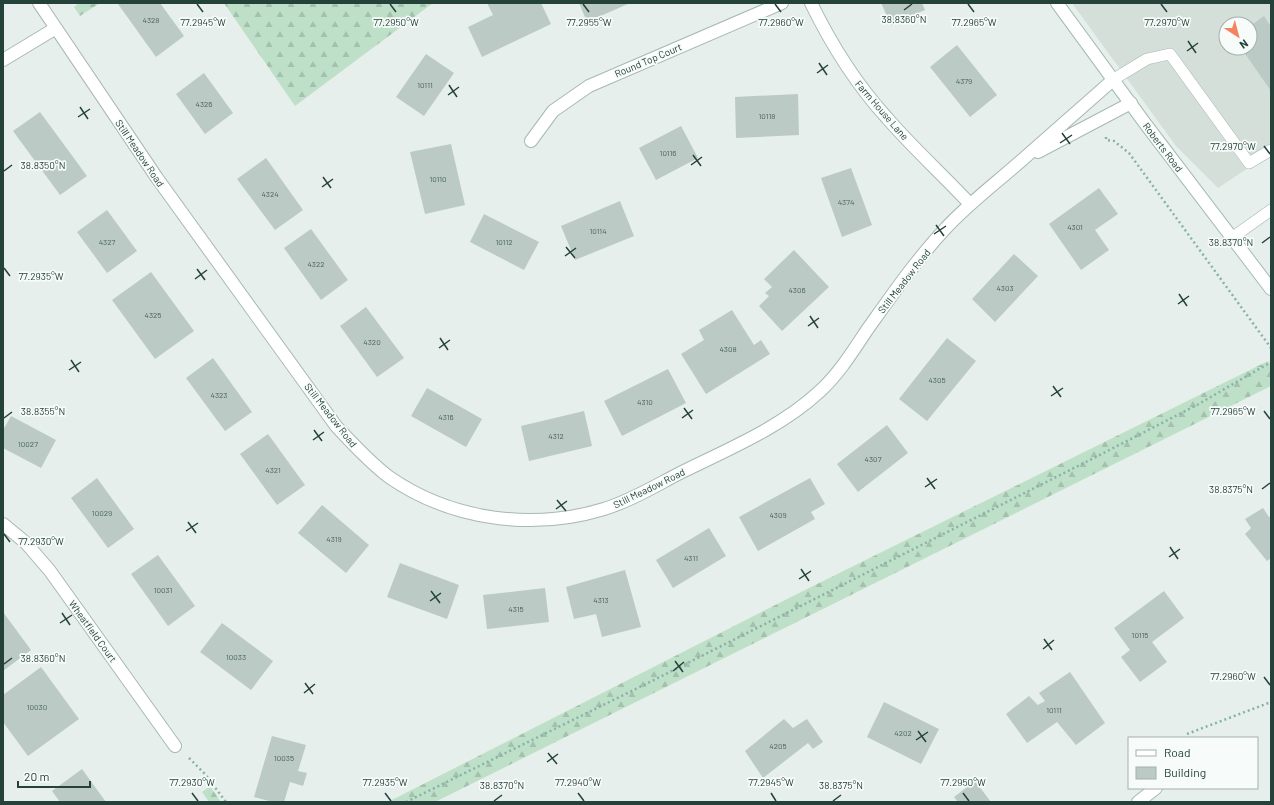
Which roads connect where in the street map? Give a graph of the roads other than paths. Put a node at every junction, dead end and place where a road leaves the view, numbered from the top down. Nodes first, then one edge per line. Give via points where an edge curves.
1 (39, 3) edge
2 (782, 3) edge
3 (811, 3) edge
4 (1058, 3) edge
5 (56, 28) junction
6 (3, 60) edge
7 (1114, 79) junction
8 (1131, 103) junction
9 (531, 141) dead end
10 (1271, 150) edge
11 (1021, 160) junction
12 (970, 204) junction
13 (1271, 210) edge
14 (1233, 238) junction
15 (1271, 289) edge
16 (3, 524) edge
17 (175, 746) road end
18 (1155, 789) edge
19 (1138, 802) edge

1 - 5 street, Still Meadow Road
2 - 9 street, Round Top Court via 589,86 553,111
3 - 12 street, Farm House Lane via 840,56 886,118
4 - 7 street, Roberts Road
5 - 6 street
5 - 12 street, Still Meadow Road via 157,178 336,426 362,455 389,477 422,496 458,510 496,519 535,521 569,518 605,508 646,491 770,428 800,408 842,367 901,282 945,229
7 - 8 street, Roberts Road
7 - 10 lane via 1147,59 1170,54 1249,163
7 - 11 street, Still Meadow Road
8 - 11 street, Still Meadow Road
8 - 14 street, Roberts Road
11 - 12 street, Still Meadow Road
13 - 14 lane
14 - 15 street, Roberts Road
16 - 17 street, Wheatfield Court via 26,543 50,571
18 - 19 street

